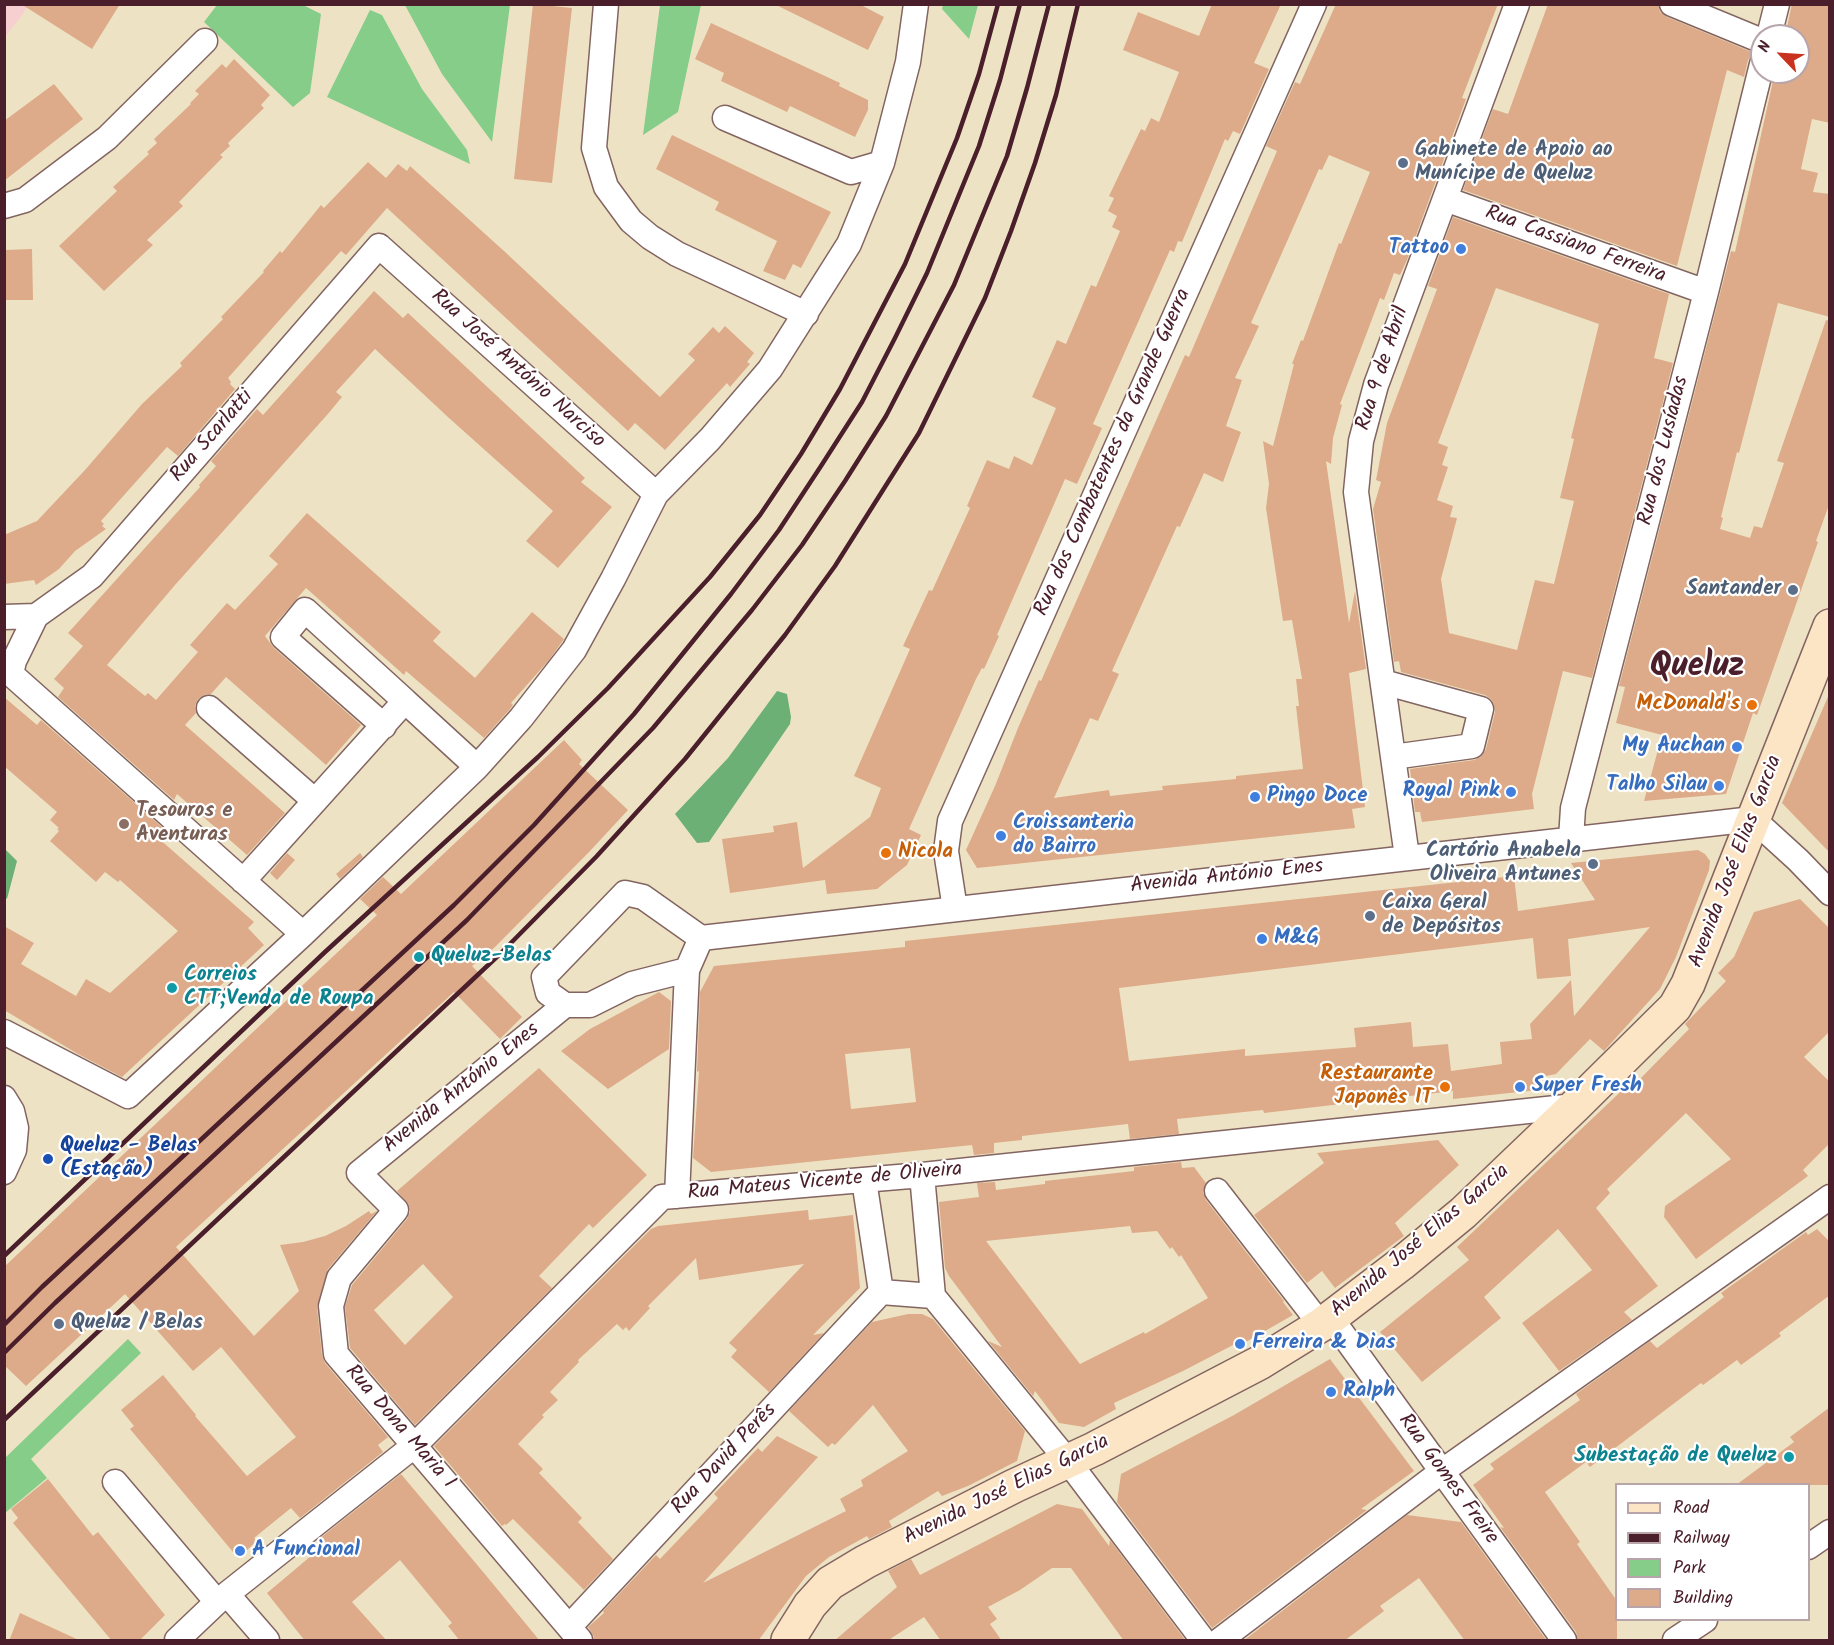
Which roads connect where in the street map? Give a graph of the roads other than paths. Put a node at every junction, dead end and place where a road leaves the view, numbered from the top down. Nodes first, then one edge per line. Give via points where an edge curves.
1 (606, 4) edge
2 (916, 4) edge
3 (1314, 4) edge
4 (1517, 4) edge
5 (1672, 4) edge
6 (1777, 4) edge
7 (1772, 24) edge
8 (1750, 36) edge
9 (205, 41) dead end
10 (1757, 84) edge
11 (725, 118) dead end
12 (882, 163) junction
13 (1445, 199) junction
14 (4, 206) edge
15 (379, 246) joint
16 (1706, 292) junction
17 (806, 314) junction
18 (656, 494) junction
19 (36, 616) junction
20 (4, 617) edge
21 (1826, 650) edge
22 (1383, 682) junction
23 (405, 701) junction
24 (209, 708) dead end
25 (384, 726) junction
26 (1393, 757) junction
27 (477, 767) junction
28 (315, 801) junction
29 (1753, 819) junction
30 (1571, 839) junction
31 (1407, 857) junction
32 (243, 881) junction
33 (1830, 893) edge
34 (955, 909) junction
35 (303, 934) junction
36 (701, 938) junction
37 (687, 970) junction
38 (565, 1005) junction
39 (4, 1032) edge
40 (4, 1098) edge
41 (1575, 1106) junction
42 (4, 1172) edge
43 (359, 1173) joint
44 (922, 1175) junction
45 (864, 1180) junction
46 (1217, 1191) dead end
47 (677, 1196) junction
48 (1829, 1199) edge
49 (881, 1293) junction
50 (933, 1296) junction
51 (1326, 1322) junction
52 (415, 1445) junction
53 (1067, 1460) junction
54 (1441, 1472) junction
55 (115, 1482) dead end
56 (1830, 1532) edge
57 (1810, 1546) edge
58 (222, 1598) junction
59 (1704, 1621) edge
60 (574, 1634) edge
61 (177, 1641) edge
62 (267, 1641) edge
63 (788, 1641) edge
64 (1203, 1641) edge
65 (1220, 1641) edge
66 (1564, 1641) edge
67 (1676, 1641) edge

1 - 17 street via 594,148 606,187 631,221 650,237 677,254
2 - 12 street via 908,62
3 - 34 street, Rua dos Combatentes da Grande Guerra via 950,821 945,851
4 - 13 street, Rua 9 de Abril
5 - 8 street
6 - 7 street
9 - 14 street via 107,138 25,200
10 - 16 street, Rua dos Lusíadas
11 - 12 street via 851,171
12 - 17 street via 849,244
13 - 16 street, Rua Cassiano Ferreira
13 - 22 street, Rua 9 de Abril via 1376,385 1361,441 1356,492
15 - 18 street, Rua José António Narciso
15 - 19 street, Rua Scarlatti via 92,576
16 - 30 street, Rua dos Lusíadas via 1573,808
17 - 18 street via 770,369
18 - 27 street via 574,650
19 - 20 street
19 - 32 street via 11,674
21 - 29 street, Avenida José Elias Garcia
22 - 26 street, Rua 9 de Abril
22 - 26 street via 1481,709 1472,746
23 - 25 street
23 - 25 street via 305,609 283,637
23 - 27 street
24 - 28 street
25 - 28 street
26 - 31 street, Rua 9 de Abril
27 - 35 street
28 - 32 street
29 - 30 street, Avenida António Enes
29 - 33 street
29 - 41 street, Avenida José Elias Garcia via 1703,950 1675,1007
30 - 31 street, Avenida António Enes
31 - 34 street, Avenida António Enes
32 - 35 street
34 - 36 street, Avenida António Enes
35 - 39 street via 128,1096
36 - 37 street
36 - 38 street, Avenida António Enes via 643,897 625,893 544,977 548,993
37 - 38 street via 632,984 590,1005
37 - 47 street
38 - 43 street, Avenida António Enes
40 - 42 street via 16,1128 14,1150
41 - 44 street, Rua Mateus Vicente de Oliveira
41 - 51 street, Avenida José Elias Garcia via 1463,1212
43 - 52 street, Rua Dona Maria I via 396,1210 339,1278 331,1306 336,1354
44 - 45 street, Rua Mateus Vicente de Oliveira
44 - 50 street
45 - 47 street, Rua Mateus Vicente de Oliveira
45 - 49 street
46 - 51 street, Rua Gomes Freire
47 - 52 street, Rua Mateus Vicente de Oliveira via 662,1197
48 - 54 street
49 - 50 street
49 - 60 street, Rua David Perês
50 - 53 street
51 - 53 street, Avenida José Elias Garcia via 1261,1362
51 - 54 street, Rua Gomes Freire
52 - 58 street, Rua Mateus Vicente de Oliveira
52 - 60 street, Rua Dona Maria I
53 - 63 street, Avenida José Elias Garcia via 830,1583 810,1605
53 - 64 street
54 - 65 street
54 - 66 street, Rua Gomes Freire
55 - 58 street
56 - 57 street
58 - 61 street, Rua Mateus Vicente de Oliveira
58 - 62 street
59 - 67 street

